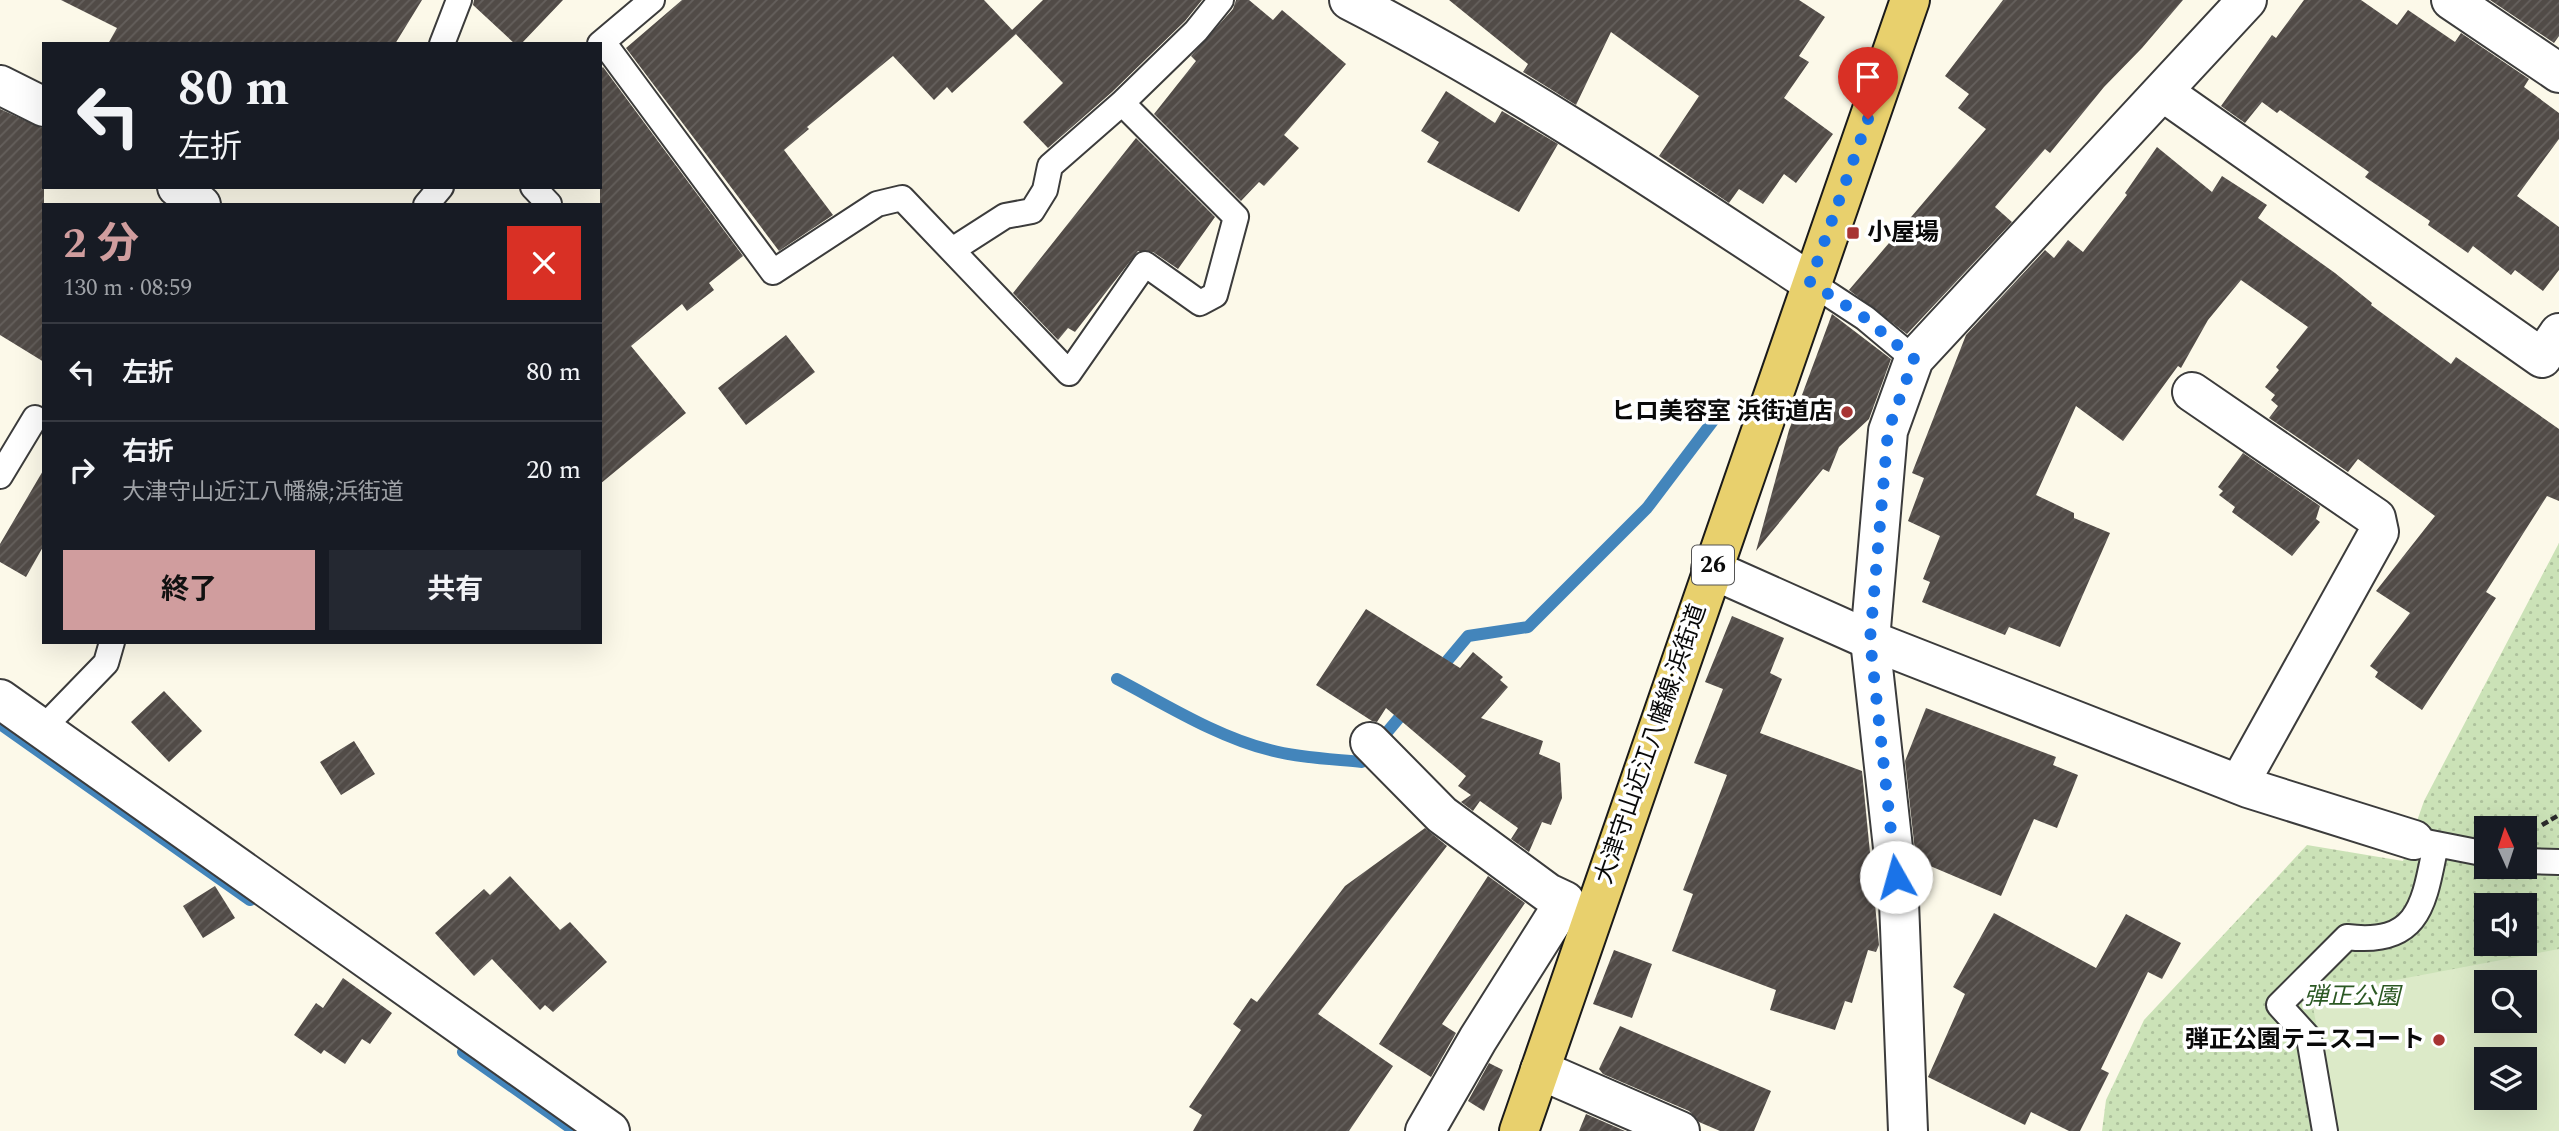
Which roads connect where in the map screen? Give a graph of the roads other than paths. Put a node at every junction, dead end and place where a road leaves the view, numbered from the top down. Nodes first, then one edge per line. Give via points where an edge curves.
1 (459, 0) edge
2 (652, 0) edge
3 (1221, 0) edge
4 (1349, 0) edge
5 (1910, 0) edge
6 (2247, 0) edge
7 (2451, 0) edge
8 (443, 42) edge
9 (602, 43) edge
10 (2559, 73) edge
11 (0, 85) edge
12 (2163, 92) junction
13 (1122, 103) junction
14 (42, 106) edge
15 (180, 189) edge
16 (439, 189) edge
17 (535, 189) edge
18 (198, 203) edge
19 (428, 203) edge
20 (548, 203) edge
21 (952, 250) junction
22 (1810, 282) junction
23 (2559, 333) edge
24 (1914, 359) junction
25 (2192, 392) dead end
26 (35, 418) dead end
27 (0, 476) edge
28 (1711, 569) junction
29 (1870, 640) junction
30 (111, 644) edge
31 (0, 699) edge
32 (41, 730) junction
33 (1370, 742) dead end
34 (2239, 784) junction
35 (2425, 842) junction
36 (2474, 851) edge
37 (2538, 861) edge
38 (2559, 862) edge
39 (1580, 904) junction
40 (1540, 1070) junction
41 (610, 1131) edge
42 (1425, 1131) edge
43 (1519, 1131) edge
44 (1680, 1131) edge
45 (1908, 1131) edge
46 (2325, 1131) edge

1 - 8 lane
2 - 9 lane
3 - 13 lane via 1196,32
4 - 22 street via 1436,45
5 - 22 main road, 大津守山近江八幡線;浜街道 / 26
6 - 12 street
7 - 10 street
9 - 21 lane via 773,272 877,204 902,198
11 - 14 street
12 - 23 street via 2542,358
12 - 24 street
13 - 21 lane via 1051,166 1045,190 1032,211 1005,216
13 - 21 lane via 1237,217 1215,295 1200,303 1145,264 1069,373
15 - 18 street
16 - 19 lane
17 - 20 lane
22 - 24 lane via 1865,318
22 - 28 main road, 大津守山近江八幡線;浜街道 / 26
24 - 29 street via 1888,431
25 - 34 street via 2376,518 2379,532
26 - 27 lane
28 - 29 street
28 - 39 main road, 大津守山近江八幡線;浜街道 / 26
29 - 34 street
29 - 45 street via 1899,902
30 - 32 lane via 106,663
31 - 32 street
32 - 41 street
33 - 39 street via 1442,815 1548,893
34 - 35 street
35 - 36 lane
35 - 46 lane via 2424,904 2415,918 2383,938 2347,937 2278,1005 2309,1038
37 - 38 lane
39 - 40 main road, 大津守山近江八幡線;浜街道 / 26
39 - 42 street via 1478,1039
40 - 43 main road, 大津守山近江八幡線;浜街道 / 26
40 - 44 street

